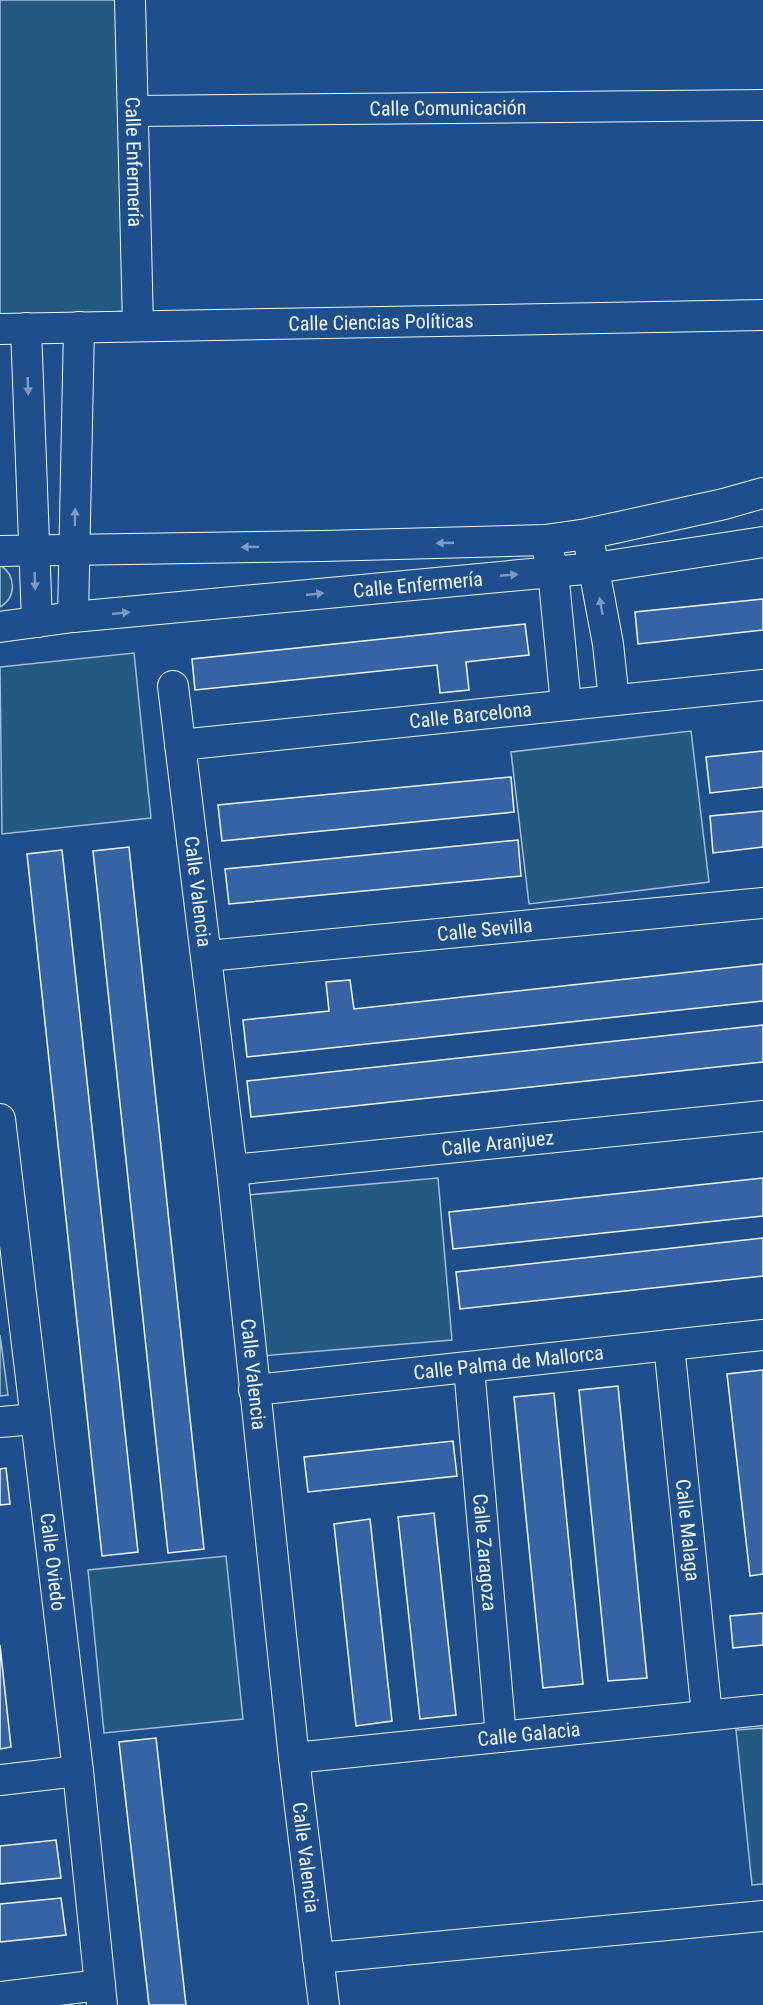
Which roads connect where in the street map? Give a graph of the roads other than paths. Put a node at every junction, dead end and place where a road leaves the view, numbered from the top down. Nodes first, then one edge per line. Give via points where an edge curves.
1 (130, 0) edge
2 (763, 105) edge
3 (133, 111) junction
4 (763, 315) edge
5 (138, 325) junction
6 (79, 327) junction
7 (13, 328) edge
8 (763, 493) edge
9 (587, 534) junction
10 (545, 540) junction
11 (763, 542) edge
12 (74, 549) junction
13 (34, 550) junction
14 (0, 551) edge
15 (594, 568) junction
16 (553, 571) junction
17 (73, 617) junction
18 (37, 622) junction
19 (0, 627) edge
20 (763, 685) edge
21 (173, 686) dead end
22 (614, 700) junction
23 (566, 705) junction
24 (180, 745) junction
25 (763, 903) edge
26 (207, 956) junction
27 (763, 1116) edge
28 (0, 1119) edge
29 (232, 1170) junction
30 (4, 1189) edge
31 (763, 1335) edge
32 (669, 1345) junction
33 (469, 1367) junction
34 (254, 1390) junction
35 (35, 1419) junction
36 (0, 1422) edge
37 (763, 1710) edge
38 (707, 1715) junction
39 (501, 1737) junction
40 (294, 1758) junction
41 (78, 1771) junction
42 (0, 1780) edge
43 (763, 1916) edge
44 (318, 1958) junction
45 (101, 1995) edge
46 (0, 1997) edge
47 (324, 2005) edge

1 - 3 street, Calle Enfermería
2 - 3 street, Calle Comunicación
3 - 5 street, Calle Enfermería
4 - 5 street, Calle Ciencias Políticas
5 - 6 street, Calle Ciencias Políticas
6 - 7 street, Calle Ciencias Políticas
12 -> 6 street
7 -> 13 street
8 - 9 street, Calle Enfermería
9 - 10 street, Calle Enfermería
9 - 15 street
10 -> 12 street, Calle Enfermería
10 - 16 street
11 - 15 street, Calle Enfermería
12 - 13 street, Calle Enfermería
12 - 17 street
13 - 14 street, Calle Enfermería
13 -> 18 street
15 - 16 street, Calle Enfermería
22 -> 15 street
17 -> 16 street, Calle Enfermería
16 - 23 street
17 - 18 street, Calle Enfermería
18 - 19 street, Calle Enfermería
20 - 22 street, Calle Barcelona
21 - 24 street, Calle Valencia
22 - 23 street, Calle Barcelona
23 - 24 street, Calle Barcelona
24 - 26 street, Calle Valencia
25 - 26 street, Calle Sevilla
26 - 29 street, Calle Valencia
27 - 29 street, Calle Aranjuez
28 - 30 street, Calle Oviedo
29 - 34 street, Calle Valencia
30 - 35 street, Calle Oviedo
31 - 32 street, Calle Palma de Mallorca
32 - 33 street, Calle Palma de Mallorca
32 - 38 street, Calle Malaga
33 - 34 street, Calle Palma de Mallorca
33 - 39 street, Calle Zaragoza
34 - 40 street, Calle Valencia
35 - 36 street
35 - 41 street, Calle Oviedo
37 - 38 street, Calle Galacia
38 - 39 street, Calle Galacia
39 - 40 street, Calle Galacia
40 - 44 street, Calle Valencia
41 - 42 street
41 - 45 street, Calle Oviedo
43 - 44 street
44 - 47 street, Calle Valencia
45 - 46 street

